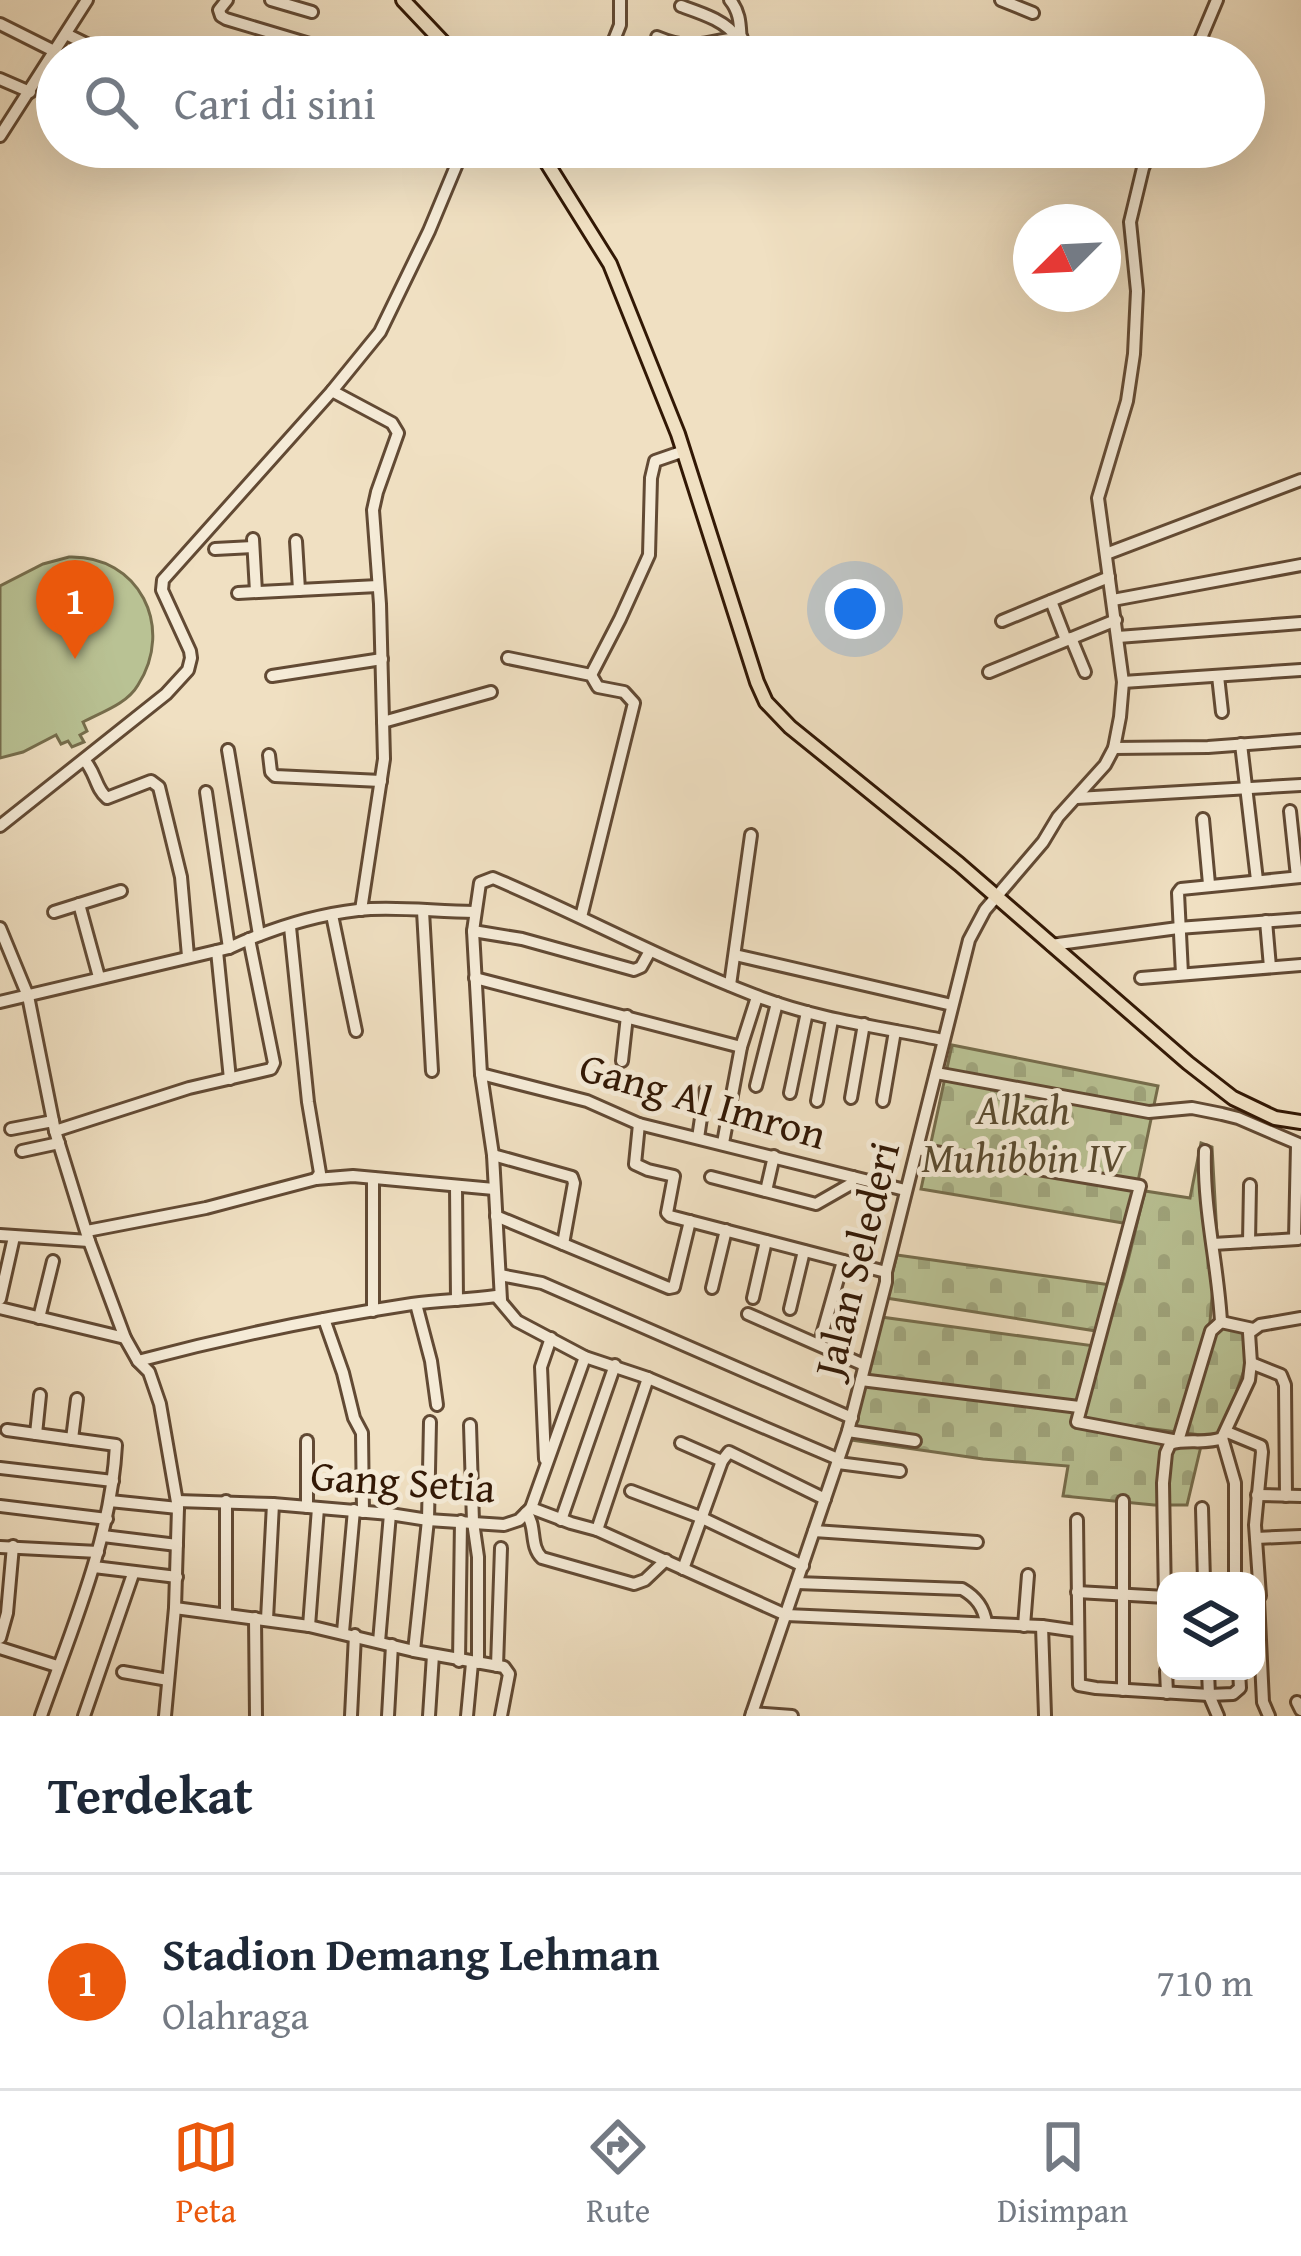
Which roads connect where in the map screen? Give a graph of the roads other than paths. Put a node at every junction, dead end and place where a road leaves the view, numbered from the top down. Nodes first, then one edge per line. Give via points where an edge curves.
1 (87, 0) edge
2 (226, 0) edge
3 (271, 0) edge
4 (403, 0) edge
5 (620, 0) edge
6 (730, 0) edge
7 (1001, 0) edge
8 (1217, 0) edge
9 (681, 6) dead end
10 (312, 12) dead end
11 (1033, 13) dead end
12 (0, 24) edge
13 (66, 34) joint
14 (70, 36) edge
15 (286, 36) edge
16 (437, 36) edge
17 (618, 36) edge
18 (738, 36) edge
19 (740, 36) edge
20 (1201, 36) edge
21 (36, 42) edge
22 (0, 79) edge
23 (36, 83) edge
24 (30, 92) junction
25 (0, 136) edge
26 (455, 168) edge
27 (550, 168) edge
28 (1143, 168) edge
29 (332, 391) junction
30 (684, 452) junction
31 (1301, 480) edge
32 (296, 541) dead end
33 (215, 549) dead end
34 (1106, 554) junction
35 (1301, 566) edge
36 (1109, 577) junction
37 (378, 586) junction
38 (299, 590) junction
39 (256, 592) junction
40 (238, 593) dead end
41 (1113, 600) junction
42 (1051, 601) junction
43 (1116, 620) junction
44 (1002, 621) dead end
45 (1301, 623) edge
46 (1118, 637) junction
47 (1069, 639) junction
48 (508, 658) dead end
49 (382, 659) junction
50 (1301, 670) edge
51 (989, 672) dead end
52 (1085, 672) dead end
53 (591, 675) junction
54 (272, 676) dead end
55 (1218, 676) junction
56 (1123, 682) junction
57 (491, 692) dead end
58 (1222, 712) dead end
59 (383, 722) junction
60 (1301, 740) edge
61 (1241, 744) junction
62 (1114, 748) junction
63 (228, 750) dead end
64 (269, 755) dead end
65 (84, 760) junction
66 (381, 781) junction
67 (1301, 785) edge
68 (1247, 788) junction
69 (206, 792) dead end
70 (1077, 798) junction
71 (1291, 811) dead end
72 (1203, 819) dead end
73 (0, 826) edge
74 (751, 835) dead end
75 (1299, 877) edge
76 (1257, 880) junction
77 (1209, 884) junction
78 (122, 891) dead end
79 (996, 896) junction
80 (80, 904) junction
81 (361, 910) junction
82 (423, 911) junction
83 (54, 912) dead end
84 (474, 912) junction
85 (332, 915) junction
86 (581, 917) junction
87 (1301, 919) edge
88 (1266, 921) junction
89 (290, 926) junction
90 (0, 928) edge
91 (1178, 928) junction
92 (473, 931) junction
93 (254, 937) junction
94 (1052, 945) junction
95 (223, 949) junction
96 (650, 951) junction
97 (734, 955) junction
98 (188, 956) junction
99 (1301, 965) edge
100 (1270, 967) junction
101 (1182, 974) junction
102 (100, 977) junction
103 (475, 978) junction
104 (1141, 978) dead end
105 (730, 985) junction
106 (28, 996) junction
107 (757, 997) junction
108 (0, 1002) edge
109 (777, 1003) junction
110 (952, 1005) junction
111 (807, 1012) junction
112 (627, 1016) junction
113 (832, 1021) junction
114 (864, 1024) junction
115 (895, 1030) junction
116 (356, 1031) dead end
117 (943, 1040) junction
118 (741, 1047) junction
119 (622, 1061) dead end
120 (432, 1071) dead end
121 (936, 1073) junction
122 (481, 1074) junction
123 (230, 1079) junction
124 (756, 1086) dead end
125 (705, 1091) dead end
126 (790, 1093) dead end
127 (851, 1098) dead end
128 (817, 1101) dead end
129 (883, 1101) dead end
130 (1301, 1122) edge
131 (639, 1124) junction
132 (11, 1129) dead end
133 (56, 1132) junction
134 (698, 1138) junction
135 (722, 1143) junction
136 (1299, 1145) edge
137 (916, 1148) junction
138 (22, 1151) dead end
139 (1205, 1151) dead end
140 (493, 1155) junction
141 (774, 1156) junction
142 (711, 1177) dead end
143 (853, 1177) junction
144 (373, 1178) junction
145 (316, 1179) junction
146 (1250, 1185) dead end
147 (455, 1186) junction
148 (494, 1190) junction
149 (905, 1190) junction
150 (766, 1191) junction
151 (496, 1216) junction
152 (690, 1221) junction
153 (726, 1230) junction
154 (0, 1235) edge
155 (88, 1236) junction
156 (14, 1237) junction
157 (1298, 1239) edge
158 (766, 1241) junction
159 (1249, 1242) junction
160 (563, 1244) junction
161 (1213, 1244) junction
162 (804, 1251) junction
163 (53, 1261) dead end
164 (842, 1261) junction
165 (886, 1272) junction
166 (500, 1275) junction
167 (712, 1288) dead end
168 (753, 1298) dead end
169 (457, 1300) junction
170 (501, 1300) junction
171 (0, 1303) edge
172 (416, 1304) junction
173 (790, 1309) dead end
174 (373, 1311) junction
175 (748, 1314) dead end
176 (39, 1318) junction
177 (1301, 1318) edge
178 (324, 1319) junction
179 (1221, 1322) junction
180 (1253, 1329) junction
181 (822, 1335) dead end
182 (125, 1338) junction
183 (550, 1338) junction
184 (585, 1357) junction
185 (138, 1361) junction
186 (1251, 1363) junction
187 (615, 1365) junction
188 (864, 1365) junction
189 (1281, 1375) junction
190 (648, 1378) junction
191 (1301, 1379) edge
192 (861, 1380) junction
193 (40, 1396) dead end
194 (77, 1400) dead end
195 (437, 1405) dead end
196 (1079, 1407) junction
197 (430, 1422) dead end
198 (470, 1425) dead end
199 (850, 1425) junction
200 (7, 1430) dead end
201 (36, 1434) junction
202 (1224, 1436) junction
203 (72, 1439) junction
204 (915, 1441) dead end
205 (1178, 1441) junction
206 (307, 1442) dead end
207 (681, 1443) dead end
208 (722, 1461) junction
209 (838, 1461) junction
210 (546, 1466) junction
211 (0, 1468) edge
212 (900, 1471) dead end
213 (113, 1480) junction
214 (632, 1491) dead end
215 (1257, 1495) junction
216 (1286, 1496) junction
217 (1301, 1496) edge
218 (824, 1499) junction
219 (110, 1501) junction
220 (226, 1502) junction
221 (1123, 1502) dead end
222 (273, 1504) junction
223 (177, 1505) junction
224 (0, 1506) edge
225 (313, 1507) junction
226 (1202, 1508) dead end
227 (359, 1511) junction
228 (528, 1511) junction
229 (390, 1514) junction
230 (700, 1517) junction
231 (107, 1519) junction
232 (428, 1520) junction
233 (561, 1520) junction
234 (1077, 1520) dead end
235 (467, 1521) junction
236 (597, 1530) junction
237 (814, 1531) junction
238 (103, 1536) junction
239 (1301, 1536) edge
240 (1256, 1538) junction
241 (977, 1542) dead end
242 (177, 1545) junction
243 (7, 1547) edge
244 (501, 1548) dead end
245 (98, 1552) junction
246 (666, 1560) junction
247 (803, 1566) junction
248 (94, 1567) junction
249 (683, 1569) junction
250 (1165, 1572) edge
251 (1204, 1572) edge
252 (1235, 1572) edge
253 (1258, 1572) edge
254 (133, 1574) junction
255 (1028, 1575) dead end
256 (177, 1577) junction
257 (796, 1583) junction
258 (1077, 1592) junction
259 (1123, 1594) junction
260 (1157, 1596) edge
261 (175, 1608) junction
262 (226, 1613) junction
263 (786, 1615) junction
264 (261, 1618) junction
265 (986, 1623) junction
266 (309, 1626) junction
267 (1024, 1626) junction
268 (1042, 1626) junction
269 (1077, 1631) junction
270 (349, 1634) junction
271 (0, 1638) edge
272 (386, 1643) junction
273 (0, 1648) edge
274 (414, 1651) junction
275 (434, 1655) junction
276 (470, 1662) junction
277 (57, 1666) junction
278 (497, 1666) junction
279 (122, 1672) dead end
280 (168, 1680) junction
281 (1166, 1680) edge
282 (1208, 1680) edge
283 (1240, 1680) edge
284 (1262, 1680) edge
285 (1124, 1690) junction
286 (1167, 1693) junction
287 (1209, 1695) junction
288 (752, 1714) edge
289 (1045, 1715) edge
290 (41, 1716) edge
291 (84, 1716) edge
292 (165, 1716) edge
293 (256, 1716) edge
294 (351, 1716) edge
295 (388, 1716) edge
296 (429, 1716) edge
297 (467, 1716) edge
298 (501, 1716) edge
299 (792, 1716) edge
300 (1218, 1716) edge
301 (1269, 1716) edge

1 - 13 street
2 - 15 street via 221,16
3 - 10 street
4 - 16 main road
5 - 17 street
6 - 19 street
7 - 11 street
8 - 20 street
9 - 18 street
12 - 21 street
13 - 14 street
22 - 24 street
23 - 24 street
24 - 25 street
26 - 29 street via 386,321
27 - 30 main road via 610,264
28 - 34 street, Jalan Selederi via 1130,222 1134,355 1097,505
29 - 37 street via 398,433 373,510
29 - 65 street via 164,580 190,651 188,670
30 - 53 street via 655,461 649,555
30 - 79 main road via 766,702
31 - 34 street
32 - 38 street
33 - 39 street via 253,543
34 - 36 street, Jalan Selederi
35 - 41 street
36 - 41 street, Jalan Selederi
36 - 42 street
37 - 38 street
37 - 49 street
38 - 39 street
39 - 40 street
41 - 43 street, Jalan Selederi
42 - 44 street
42 - 47 street
43 - 46 street, Jalan Selederi
43 - 47 street
45 - 46 street
46 - 56 street, Jalan Selederi
47 - 51 street
47 - 52 street
48 - 53 street
49 - 54 street
49 - 59 street
50 - 55 street
53 - 86 street via 598,687 634,703
55 - 56 street
55 - 58 street
56 - 62 street, Jalan Selederi
57 - 59 street
59 - 66 street
60 - 61 street
61 - 62 street
61 - 68 street
62 - 70 street, Jalan Selederi
63 - 93 street
64 - 66 street via 274,776
65 - 73 street
65 - 98 street via 107,798 151,782 160,787
66 - 81 street
67 - 68 street
68 - 70 street
68 - 76 street
69 - 95 street
70 - 79 street, Jalan Selederi
71 - 75 street
72 - 77 street
74 - 97 street
75 - 76 street
76 - 77 street
77 - 91 street via 1178,893
78 - 80 street
79 - 94 main road
79 - 110 street, Jalan Selederi via 975,925
80 - 83 street
80 - 102 street
81 - 82 street
81 - 85 street
82 - 84 street
82 - 120 street
84 - 86 street via 480,883 493,878
84 - 92 street
85 - 89 street
85 - 116 street
86 - 96 street
87 - 88 street
88 - 91 street
88 - 100 street
89 - 93 street
89 - 145 street
90 - 106 street
91 - 94 street
91 - 101 street
92 - 96 street via 634,970
92 - 103 street
93 - 95 street
93 - 123 street via 274,1066
94 - 130 main road via 1233,1098
95 - 98 street
95 - 123 street
96 - 105 street
97 - 105 street
97 - 110 street
98 - 102 street
99 - 100 street
100 - 101 street
101 - 104 street
102 - 106 street
103 - 112 street
103 - 122 street
105 - 107 street
106 - 108 street
106 - 133 street
107 - 109 street
107 - 118 street
109 - 111 street
109 - 124 street
110 - 117 street, Jalan Selederi
111 - 113 street
111 - 126 street
112 - 118 street
112 - 119 street
113 - 114 street
113 - 128 street
114 - 115 street
114 - 127 street
115 - 117 street
115 - 129 street
117 - 121 street, Jalan Selederi
118 - 135 street
121 - 136 street via 1149,1112 1204,1110
121 - 137 street, Jalan Selederi
122 - 131 street, Gang Al Imron via 587,1101
122 - 140 street
123 - 133 street
125 - 134 street
131 - 134 street, Gang Al Imron
131 - 152 street via 635,1164 674,1176 668,1213
132 - 133 street
133 - 138 street
133 - 155 street
134 - 135 street, Gang Al Imron
135 - 141 street, Gang Al Imron
136 - 157 street
137 - 149 street, Jalan Selederi
137 - 196 street via 1140,1186
139 - 161 street
140 - 148 street
140 - 160 street via 572,1177
141 - 143 street, Gang Al Imron
141 - 150 street
142 - 150 street
143 - 149 street, Gang Al Imron
143 - 150 street via 816,1204
144 - 145 street
144 - 147 street
144 - 174 street
145 - 155 street
146 - 159 street
147 - 148 street
147 - 169 street
148 - 151 street
149 - 165 street, Jalan Selederi
151 - 160 street
151 - 166 street
152 - 153 street
152 - 160 street via 670,1288
153 - 158 street
153 - 167 street
154 - 156 street
155 - 156 street
155 - 182 street
156 - 171 street
157 - 159 street
158 - 162 street
158 - 168 street
159 - 161 street
161 - 179 street
162 - 164 street
162 - 173 street
163 - 176 street
164 - 165 street
164 - 181 street
165 - 188 street, Jalan Selederi
166 - 170 street
166 - 199 street via 542,1283
169 - 170 street
169 - 172 street
170 - 183 street via 517,1321
171 - 176 street
172 - 174 street
172 - 195 street
174 - 178 street
175 - 188 street
176 - 182 street
177 - 180 street
178 - 185 street
178 - 227 street via 362,1433
179 - 180 street
179 - 205 street via 1211,1330
180 - 186 street
182 - 185 street
183 - 184 street
183 - 210 street via 541,1367
184 - 187 street
184 - 210 street, Gang Setia
185 - 223 street via 156,1389
186 - 189 street
186 - 202 street
187 - 190 street
187 - 233 street
188 - 192 street, Jalan Selederi
189 - 191 street
189 - 216 street
190 - 209 street
190 - 236 street
192 - 196 street
192 - 199 street, Jalan Selederi
193 - 201 street
194 - 203 street
196 - 205 street via 1077,1422
197 - 232 street
198 - 235 street
199 - 204 street
199 - 209 street, Jalan Selederi
200 - 201 street
201 - 203 street
202 - 205 street
202 - 215 street via 1261,1447
202 - 252 street via 1235,1483
203 - 213 street via 116,1445
205 - 250 street via 1166,1453 1163,1484
206 - 225 street
207 - 208 street
208 - 218 street via 729,1452
208 - 230 street
209 - 212 street
209 - 218 street, Jalan Selederi
210 - 228 street, Gang Setia
211 - 213 street
213 - 219 street
214 - 230 street
215 - 216 street
215 - 240 street
216 - 217 street
218 - 237 street, Jalan Selederi
219 - 223 street, Gang Setia
219 - 231 street
220 - 222 street, Gang Setia
220 - 223 street, Gang Setia
220 - 262 street
221 - 259 street
222 - 225 street, Gang Setia
222 - 264 street
223 - 242 street
224 - 231 street
225 - 227 street, Gang Setia
225 - 266 street
226 - 251 street
227 - 229 street, Gang Setia
227 - 270 street
228 - 233 street
228 - 235 street, Gang Setia via 504,1525
228 - 246 street via 542,1558 634,1584
229 - 232 street, Gang Setia
229 - 272 street
230 - 247 street
230 - 249 street
231 - 238 street
232 - 235 street, Gang Setia
232 - 274 street
233 - 236 street
234 - 258 street
235 - 276 street
235 - 276 street via 478,1557
236 - 246 street
237 - 241 street
237 - 247 street, Jalan Selederi
238 - 242 street
238 - 245 street
239 - 240 street
240 - 253 street
242 - 256 street
243 - 245 street
243 - 271 street
244 - 278 street
245 - 248 street
246 - 249 street
247 - 257 street, Jalan Selederi
248 - 254 street
248 - 277 street
249 - 263 street
254 - 256 street
254 - 291 street
255 - 267 street
256 - 261 street
257 - 263 street, Jalan Selederi
257 - 265 street via 962,1589
258 - 259 street
258 - 269 street
259 - 260 street
259 - 285 street
261 - 262 street
261 - 280 street
262 - 264 street
263 - 265 street
263 - 288 street, Jalan Selederi
264 - 266 street
264 - 293 street
265 - 267 street
266 - 270 street
267 - 268 street
268 - 269 street
268 - 289 street
269 - 285 street via 1079,1684
270 - 272 street
270 - 294 street
272 - 274 street
272 - 295 street
273 - 277 street
274 - 275 street
275 - 276 street
275 - 296 street
276 - 278 street
276 - 297 street
277 - 290 street
278 - 298 street via 509,1674
279 - 280 street
280 - 292 street
281 - 286 street
282 - 287 street
283 - 287 street via 1237,1692
284 - 301 street
285 - 286 street
286 - 287 street
287 - 300 street
288 - 299 street

